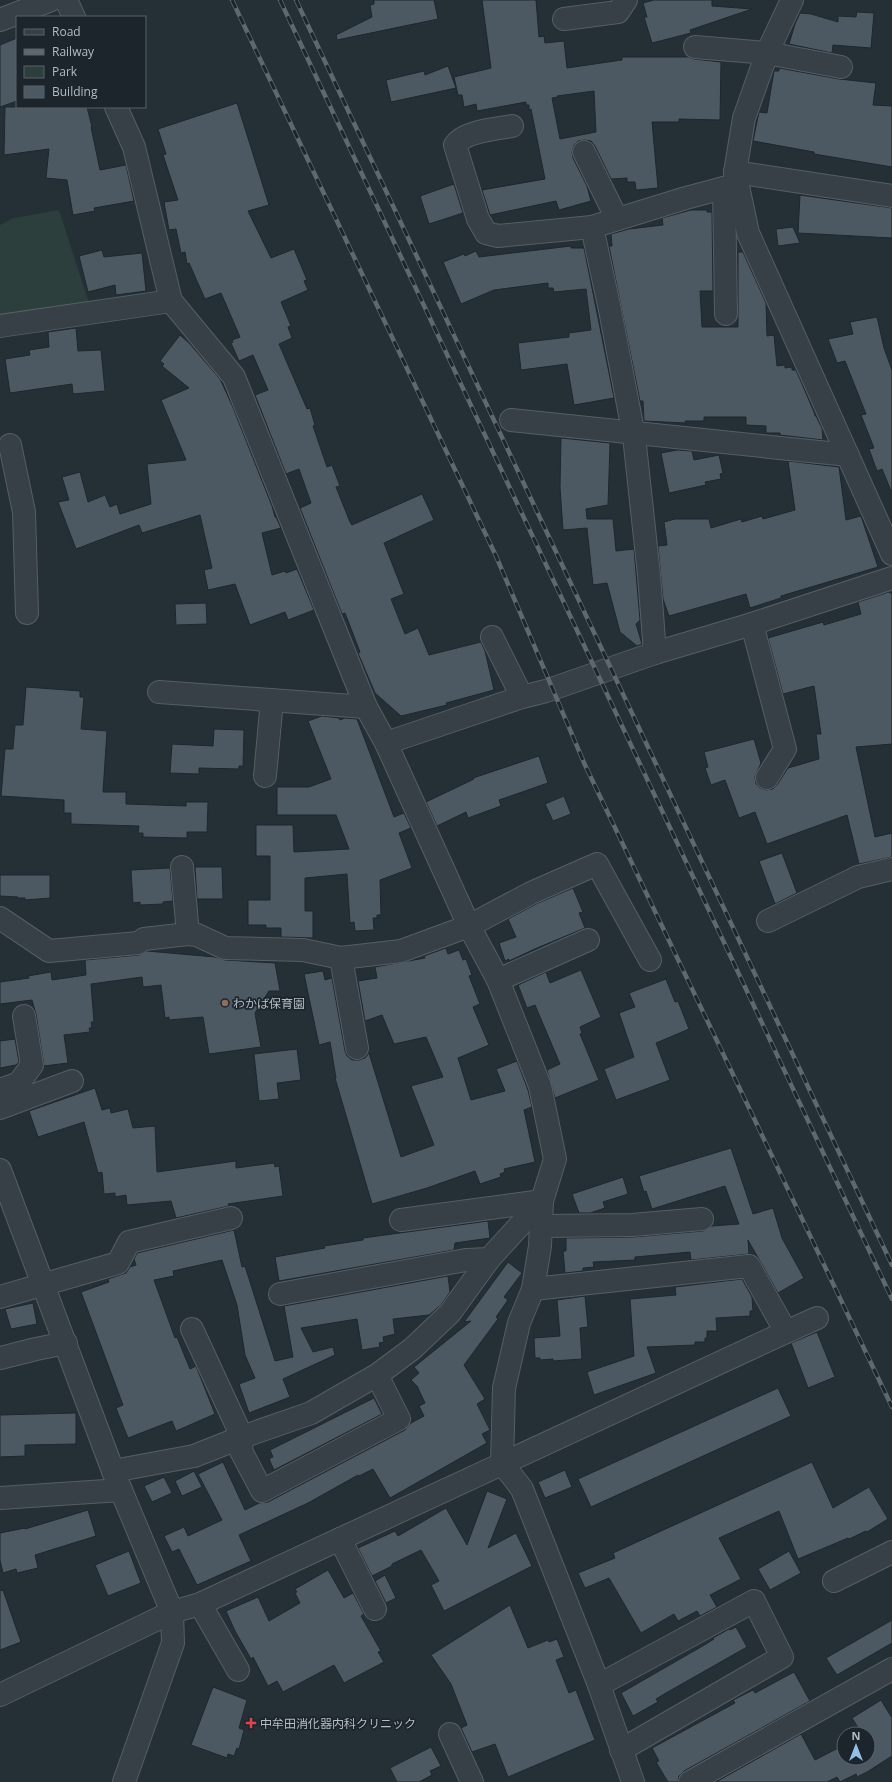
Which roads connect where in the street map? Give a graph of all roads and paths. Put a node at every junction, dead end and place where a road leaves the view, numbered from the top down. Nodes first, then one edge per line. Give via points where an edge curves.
1 (51, 0) edge
2 (66, 0) edge
3 (626, 0) edge
4 (792, 0) edge
5 (74, 16) edge
6 (564, 19) dead end
7 (0, 20) edge
8 (695, 47) dead end
9 (767, 53) junction
10 (840, 67) dead end
11 (116, 108) edge
12 (512, 126) dead end
13 (584, 152) dead end
14 (732, 181) junction
15 (892, 196) edge
16 (617, 219) junction
17 (592, 227) junction
18 (171, 301) junction
19 (726, 314) dead end
20 (0, 326) edge
21 (511, 420) dead end
22 (634, 433) junction
23 (5, 440) edge
24 (848, 455) junction
25 (892, 554) edge
26 (892, 578) edge
27 (27, 613) dead end
28 (752, 624) junction
29 (492, 637) dead end
30 (655, 653) junction
31 (159, 692) dead end
32 (522, 697) junction
33 (272, 700) junction
34 (366, 706) junction
35 (386, 743) junction
36 (265, 776) dead end
37 (766, 778) dead end
38 (182, 867) dead end
39 (892, 869) edge
40 (0, 918) edge
41 (768, 921) dead end
42 (469, 926) junction
43 (188, 934) junction
44 (588, 940) dead end
45 (341, 958) junction
46 (650, 960) dead end
47 (498, 980) junction
48 (24, 1016) dead end
49 (357, 1048) dead end
50 (72, 1081) dead end
51 (0, 1090) edge
52 (0, 1108) edge
53 (0, 1170) edge
54 (542, 1201) junction
55 (231, 1218) dead end
56 (702, 1219) dead end
57 (401, 1220) dead end
58 (541, 1226) junction
59 (489, 1259) junction
60 (44, 1285) junction
61 (532, 1289) junction
62 (280, 1294) dead end
63 (0, 1297) edge
64 (817, 1318) dead end
65 (192, 1329) dead end
66 (786, 1332) junction
67 (66, 1343) junction
68 (0, 1358) edge
69 (377, 1375) junction
70 (242, 1437) junction
71 (502, 1464) junction
72 (117, 1480) junction
73 (0, 1498) edge
74 (340, 1539) junction
75 (892, 1552) edge
76 (834, 1581) dead end
77 (200, 1604) junction
78 (375, 1609) dead end
79 (172, 1612) junction
80 (238, 1670) dead end
81 (889, 1676) edge
82 (599, 1685) junction
83 (0, 1695) edge
84 (450, 1734) dead end
85 (621, 1750) junction
86 (124, 1782) edge
87 (472, 1782) edge
88 (633, 1782) edge
89 (690, 1782) edge

1 - 7 street
2 - 5 street
3 - 6 street via 618,12
4 - 9 street
8 - 9 street
9 - 10 street
9 - 14 street via 744,118
11 - 18 street via 134,146
12 - 17 street via 468,135 459,139 455,145 478,219 486,232 498,236
13 - 16 street
14 - 15 street
14 - 16 street
14 - 19 street
14 - 24 street via 748,233
16 - 17 street
17 - 22 street
18 - 20 street
18 - 34 street via 234,377
21 - 22 street
22 - 24 street
22 - 30 street
23 - 27 street via 24,512
24 - 25 street
26 - 28 street
28 - 30 street
28 - 37 street via 784,749
29 - 32 street
30 - 32 street
31 - 33 street
32 - 35 street
33 - 34 street
33 - 36 street
34 - 35 street
35 - 42 street
38 - 43 street
39 - 41 street via 858,877
40 - 43 street via 49,951
42 - 45 street via 401,951
42 - 46 street via 531,893 597,864
42 - 47 street
43 - 45 street via 197,935 225,948 303,950
44 - 47 street
45 - 49 street
47 - 54 street via 540,1086 555,1159
48 - 51 street via 32,1065 19,1083
50 - 52 street
53 - 60 street
54 - 57 street
54 - 58 street
54 - 59 street
55 - 60 street via 128,1242 118,1263
56 - 58 street via 632,1225
58 - 61 street
59 - 62 street via 466,1260
59 - 69 street via 450,1313 412,1349
60 - 63 street
60 - 67 street
61 - 66 street via 749,1266
61 - 71 street via 519,1323 504,1388
64 - 66 street
65 - 70 street
66 - 71 street
67 - 68 street
67 - 72 street
69 - 70 street via 311,1413
69 - 70 street via 399,1419 262,1491 241,1451
70 - 72 street via 194,1456
71 - 74 street
71 - 82 street via 522,1488
72 - 73 street
72 - 79 street
74 - 77 street
74 - 78 street
75 - 76 street
77 - 79 street
77 - 80 street
79 - 83 street
79 - 86 street via 174,1643
81 - 89 street
82 - 85 street
82 - 85 street via 754,1601 782,1657
84 - 87 street
85 - 88 street

